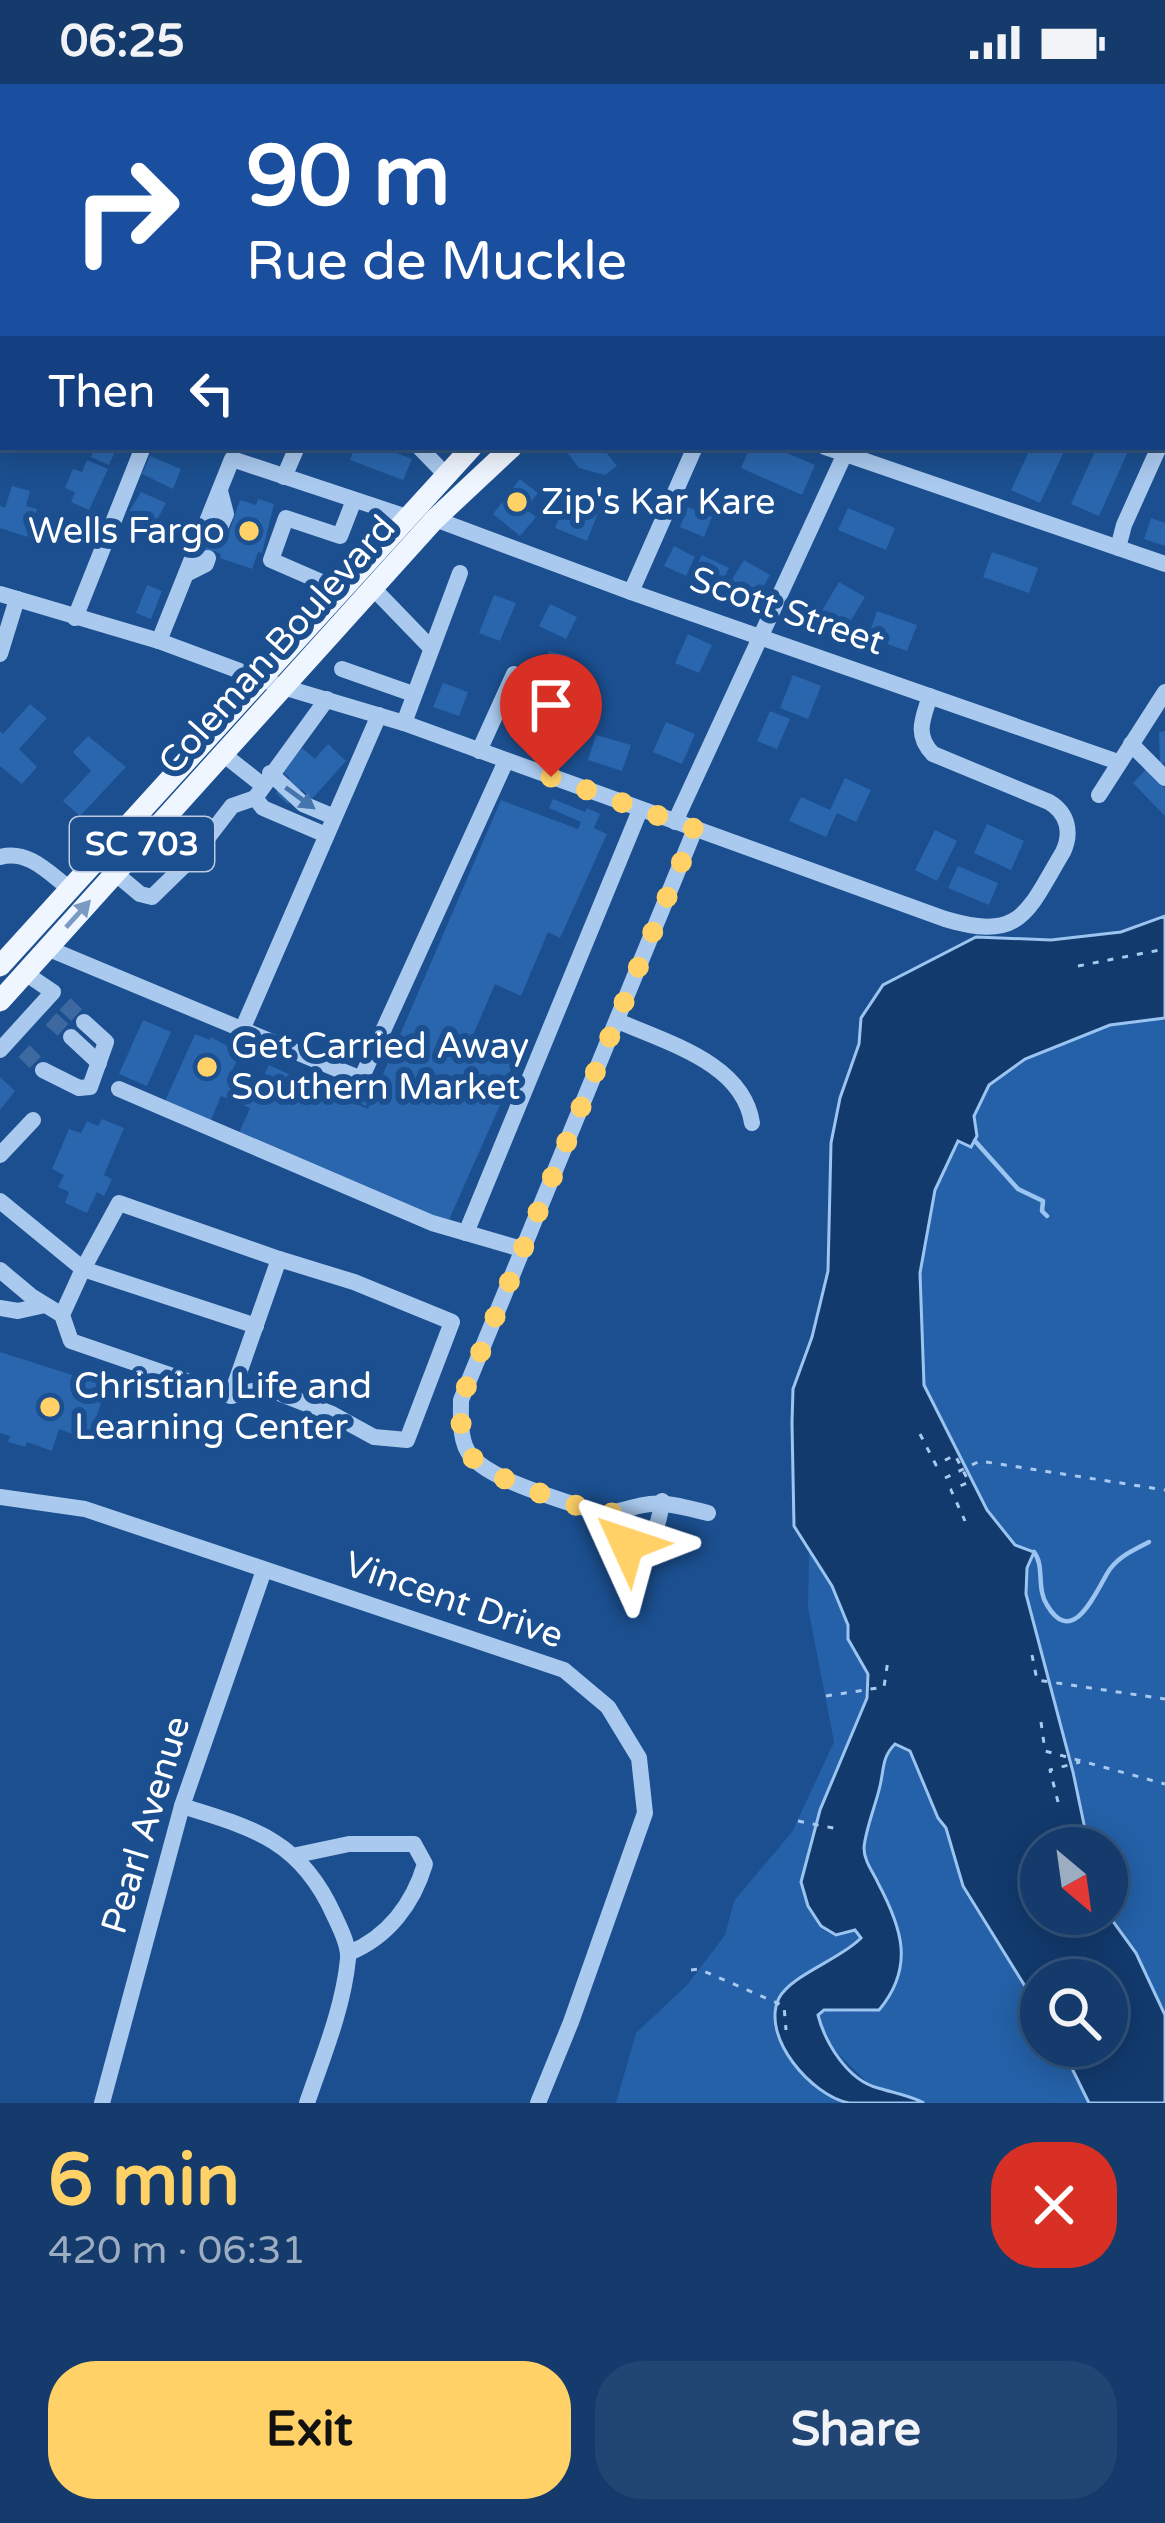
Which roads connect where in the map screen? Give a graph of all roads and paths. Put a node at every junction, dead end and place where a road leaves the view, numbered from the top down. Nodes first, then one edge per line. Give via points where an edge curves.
1 (142, 450) edge
2 (296, 450) edge
3 (421, 450) edge
4 (469, 450) edge
5 (694, 450) edge
6 (846, 450) edge
7 (1158, 450) edge
8 (490, 455) edge
9 (446, 475) junction
10 (284, 477) junction
11 (220, 490) junction
12 (354, 500) junction
13 (407, 517) junction
14 (435, 519) junction
15 (216, 537) dead end
16 (1118, 548) junction
17 (208, 558) dead end
18 (1165, 564) edge
19 (460, 573) dead end
20 (186, 574) junction
21 (373, 588) junction
22 (340, 590) junction
23 (631, 592) junction
24 (8, 597) edge
25 (75, 618) junction
26 (762, 636) junction
27 (159, 641) junction
28 (431, 648) junction
29 (0, 654) edge
30 (342, 669) dead end
31 (514, 674) dead end
32 (260, 678) junction
33 (283, 687) junction
34 (1165, 692) edge
35 (413, 694) junction
36 (930, 696) junction
37 (327, 699) junction
38 (379, 715) junction
39 (404, 723) junction
40 (1131, 744) junction
41 (478, 751) junction
42 (223, 754) junction
43 (506, 761) junction
44 (1118, 762) junction
45 (1165, 778) edge
46 (262, 785) junction
47 (1099, 795) dead end
48 (640, 810) junction
49 (675, 822) junction
50 (330, 826) junction
51 (695, 829) junction
52 (0, 857) edge
53 (115, 873) junction
54 (70, 889) junction
55 (1025, 916) junction
56 (1013, 939) dead end
57 (47, 948) junction
58 (1165, 949) edge
59 (0, 966) edge
60 (1078, 966) dead end
61 (25, 974) junction
62 (0, 1001) edge
63 (618, 1021) junction
64 (84, 1022) tunnel mouth
65 (242, 1030) junction
66 (71, 1037) tunnel mouth
67 (16, 1043) edge
68 (99, 1063) junction
69 (47, 1065) tunnel mouth
70 (119, 1089) dead end
71 (33, 1120) dead end
72 (752, 1123) dead end
73 (0, 1155) edge
74 (0, 1201) edge
75 (466, 1233) junction
76 (525, 1250) junction
77 (279, 1259) junction
78 (0, 1270) edge
79 (82, 1270) junction
80 (45, 1305) junction
81 (0, 1308) edge
82 (62, 1315) junction
83 (256, 1326) junction
84 (231, 1396) junction
85 (920, 1434) dead end
86 (962, 1470) junction
87 (945, 1478) dead end
88 (1165, 1490) edge
89 (0, 1497) edge
90 (662, 1501) junction
91 (612, 1513) junction
92 (708, 1513) dead end
93 (965, 1520) dead end
94 (264, 1570) junction
95 (1033, 1655) dead end
96 (888, 1660) dead end
97 (826, 1696) dead end
98 (1165, 1699) edge
99 (1041, 1721) dead end
100 (1081, 1761) junction
101 (1165, 1784) edge
102 (1058, 1802) dead end
103 (182, 1806) junction
104 (797, 1821) dead end
105 (838, 1829) dead end
106 (296, 1856) junction
107 (349, 1953) junction
108 (691, 1970) dead end
109 (785, 2030) dead end
110 (101, 2103) edge
111 (307, 2103) edge
112 (538, 2103) edge

1 - 25 street
2 - 10 street
3 - 9 street
4 - 9 main road, Coleman Boulevard / SC 703
5 - 23 street
6 - 16 street
6 - 26 street
7 - 16 street
8 - 14 main road, Coleman Boulevard / SC 703
9 - 13 main road, Coleman Boulevard / SC 703
10 - 11 street via 232,459
10 - 12 street
11 - 15 street via 226,514
11 - 20 street
12 - 13 street
12 - 22 street via 340,536 286,518 271,560
13 - 22 main road, Coleman Boulevard / SC 703
14 - 21 main road, Coleman Boulevard / SC 703
14 - 23 street, Scott Street
16 - 18 street
17 - 20 street
19 - 28 street
20 - 27 street
21 - 28 street
21 - 33 main road, Coleman Boulevard / SC 703
22 - 32 main road, Coleman Boulevard / SC 703
23 - 26 street, Scott Street
24 - 25 street
24 - 29 street
25 - 27 street
26 - 36 street, Scott Street
26 - 49 street
27 - 32 street
28 - 35 street
30 - 35 street
31 - 41 street
32 - 33 street
32 - 54 main road, Coleman Boulevard / SC 703
33 - 37 street
33 - 42 main road, Coleman Boulevard / SC 703
34 - 40 street
35 - 39 street
36 - 44 street, Scott Street
36 - 55 street via 920,728 933,754 1064,814 1068,842
37 - 38 street
37 - 46 street
38 - 39 street
38 - 50 street
39 - 41 street
40 - 44 street
40 - 45 street
41 - 43 street
42 - 46 street
42 - 53 main road, Coleman Boulevard / SC 703
43 - 48 street
43 - 65 street via 361,1079
44 - 47 street
46 -> 50 street
46 - 50 street via 263,808
46 - 53 street via 232,806 152,897
48 - 49 street
48 - 75 street
49 - 51 street
50 - 65 street
51 - 55 street via 945,919 989,929
51 - 63 street
52 - 54 street via 29,858
57 -> 53 main road, Coleman Boulevard / SC 703
54 - 59 main road, Coleman Boulevard / SC 703
55 - 56 street
57 - 61 main road, Coleman Boulevard / SC 703
57 - 65 street
58 - 60 path
61 - 62 main road, Coleman Boulevard / SC 703
61 - 67 street via 59,998
63 - 72 street via 728,1074
63 - 76 street
64 - 68 street via 106,1042
66 - 68 street
68 - 69 street via 90,1087 79,1088
70 - 75 street
71 - 73 street
74 - 79 street
75 - 76 street
76 - 91 street via 461,1400 460,1427 470,1456 498,1474
77 - 79 street via 118,1203
77 - 83 street
77 - 84 street via 452,1322 407,1440 374,1437 266,1388
78 - 80 street
79 - 82 street
79 - 83 street
80 - 81 street
80 - 82 street
82 - 84 street via 71,1341
83 - 84 street
85 - 86 path via 936,1465 955,1455
86 - 87 path
86 - 88 path via 980,1461
86 - 93 path via 969,1482 951,1490
89 - 94 street, Vincent Drive via 85,1509
90 - 91 street
90 - 91 street via 652,1536 639,1544 627,1544
90 - 92 street
94 - 103 street, Pearl Avenue
94 - 112 street, Vincent Drive via 564,1670 608,1707 639,1758 645,1813
95 - 98 path via 1037,1680
96 - 97 path via 884,1687
99 - 100 path via 1046,1751
100 - 101 path
100 - 102 path via 1050,1770
103 - 106 street via 255,1828
103 - 110 street, Pearl Avenue
104 - 105 path
106 - 107 street via 324,1893
106 - 107 street via 350,1844 414,1844 425,1864 399,1916 374,1943
107 - 111 street
108 - 109 path via 784,2006

